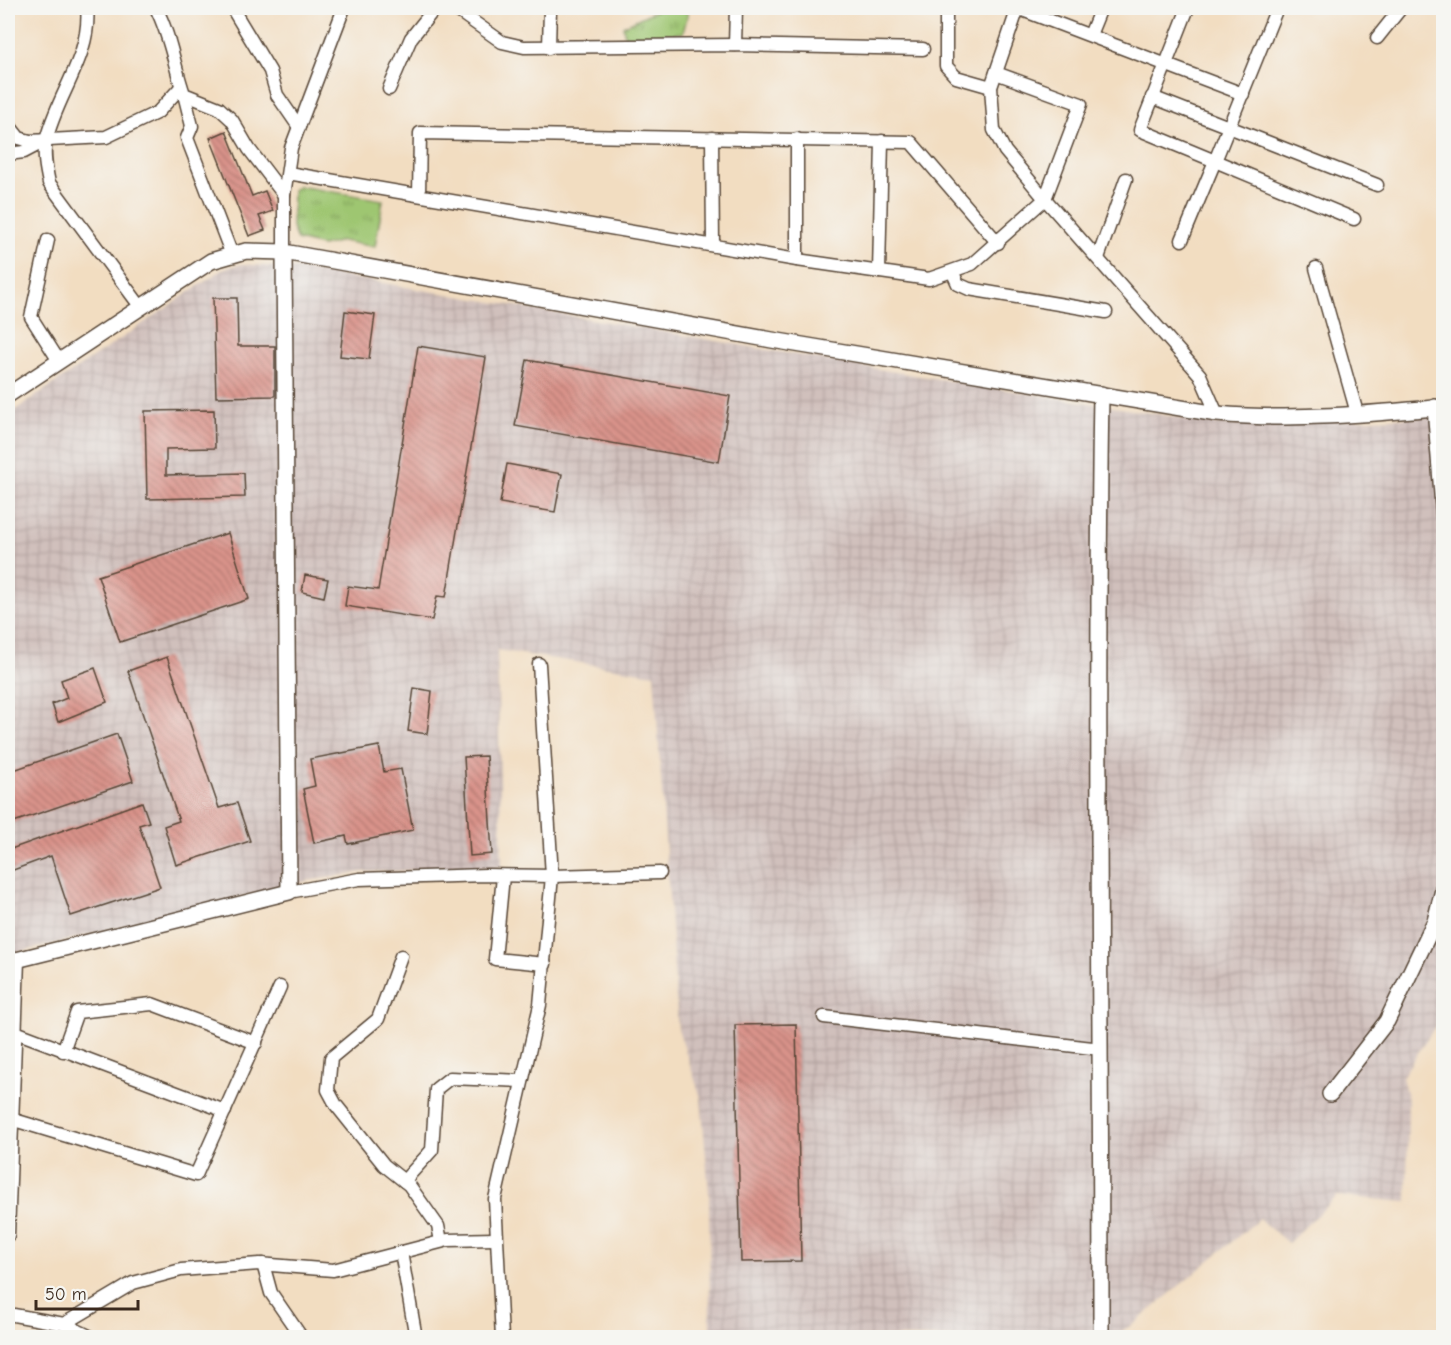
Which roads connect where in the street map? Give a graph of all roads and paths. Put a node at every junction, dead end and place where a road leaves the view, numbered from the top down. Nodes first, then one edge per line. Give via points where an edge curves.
1 (87, 8) edge
2 (156, 8) edge
3 (232, 8) edge
4 (344, 8) edge
5 (435, 8) edge
6 (454, 8) edge
7 (550, 8) edge
8 (736, 8) edge
9 (946, 8) edge
10 (1018, 8) edge
11 (1101, 8) edge
12 (1188, 8) edge
13 (1276, 8) edge
14 (1401, 8) edge
15 (1090, 35) junction
16 (1377, 38) dead end
17 (735, 45) junction
18 (549, 48) junction
19 (923, 49) dead end
20 (1165, 63) junction
21 (996, 73) junction
22 (991, 87) junction
23 (389, 89) dead end
24 (183, 91) junction
25 (1242, 94) junction
26 (1152, 97) junction
27 (8, 124) edge
28 (1229, 125) junction
29 (299, 128) junction
30 (712, 138) junction
31 (798, 139) junction
32 (46, 140) junction
33 (882, 141) junction
34 (8, 154) edge
35 (1215, 161) junction
36 (288, 173) junction
37 (1126, 179) dead end
38 (1377, 185) dead end
39 (284, 195) junction
40 (418, 195) junction
41 (1044, 199) junction
42 (1354, 219) dead end
43 (48, 240) dead end
44 (1182, 240) dead end
45 (998, 243) junction
46 (713, 244) junction
47 (284, 252) junction
48 (232, 255) junction
49 (1098, 258) junction
50 (797, 260) junction
51 (1316, 268) dead end
52 (879, 272) junction
53 (953, 273) junction
54 (140, 306) junction
55 (1106, 312) dead end
56 (59, 361) junction
57 (1101, 393) junction
58 (8, 395) edge
59 (1439, 407) edge
60 (1357, 413) junction
61 (1217, 414) junction
62 (1443, 519) edge
63 (539, 664) dead end
64 (660, 873) dead end
65 (503, 876) junction
66 (552, 876) junction
67 (1443, 886) edge
68 (289, 892) junction
69 (401, 956) dead end
70 (13, 961) edge
71 (545, 964) junction
72 (280, 987) dead end
73 (824, 1017) dead end
74 (13, 1031) junction
75 (256, 1043) junction
76 (1101, 1049) junction
77 (63, 1051) junction
78 (522, 1081) junction
79 (1330, 1094) dead end
80 (225, 1111) junction
81 (11, 1119) junction
82 (404, 1181) junction
83 (8, 1235) edge
84 (495, 1239) junction
85 (441, 1241) junction
86 (401, 1252) junction
87 (263, 1264) junction
88 (8, 1314) edge
89 (64, 1324) junction
90 (1101, 1332) dead end
91 (93, 1338) edge
92 (302, 1338) edge
93 (416, 1338) edge
94 (502, 1338) edge

1 - 32 street via 87,36
2 - 24 street via 167,29 171,57
3 - 29 street via 270,70 277,95
4 - 29 street
5 - 23 street via 411,38
6 - 18 street via 502,42
7 - 18 street
8 - 17 street
9 - 22 street via 946,66 956,77
10 - 15 street
10 - 21 street
11 - 15 street
12 - 20 street
13 - 25 street
14 - 16 street
15 - 20 street
17 - 18 street
17 - 19 street
20 - 25 street
20 - 26 street
21 - 22 street
21 - 41 street via 1081,104
22 - 41 street via 994,130 1005,151
24 - 32 street via 158,112 106,137
24 - 39 street via 219,108 231,120
24 - 48 street via 192,126 187,138
25 - 28 street
26 - 28 street
26 - 35 street via 1140,130
27 - 32 street via 19,138
28 - 35 street
28 - 38 street
29 - 36 street via 291,148
30 - 31 street
30 - 40 street via 420,133
30 - 46 street
31 - 33 street
31 - 50 street
32 - 34 street via 24,152
32 - 54 street via 49,183
33 - 45 street via 911,141
33 - 52 street
35 - 42 street
35 - 44 street
36 - 39 street
36 - 40 street
37 - 49 street
39 - 47 street
40 - 46 street
41 - 45 street
41 - 49 street
43 - 56 street via 31,317
45 - 53 street via 972,264
46 - 50 street
47 - 48 street via 246,251
47 - 57 street via 772,340
47 - 68 street
48 - 54 street via 212,261
49 - 61 street via 1200,375
50 - 52 street
51 - 60 street
52 - 53 street via 929,279
53 - 55 street via 958,284 969,289
54 - 56 street
56 - 58 street
57 - 61 street
57 - 76 street via 1097,632
59 - 60 street
59 - 62 street
60 - 61 street via 1245,417
63 - 66 street
64 - 66 street
65 - 66 street
65 - 68 street via 359,879
65 - 71 street via 495,959
66 - 71 street
67 - 79 street via 1435,921 1387,1021
68 - 70 street
69 - 82 street via 378,1019 331,1058 328,1090 384,1165
70 - 74 street
71 - 78 street via 540,1005
72 - 75 street
73 - 76 street
74 - 77 street
74 - 81 street
75 - 77 street via 152,1004 77,1012
75 - 80 street
76 - 90 street
77 - 80 street
78 - 82 street via 450,1078 441,1083 436,1089 432,1150
78 - 84 street via 495,1199
80 - 81 street via 196,1175
81 - 83 street
82 - 85 street via 438,1226
84 - 85 street
84 - 94 street
85 - 86 street
86 - 87 street via 333,1270
86 - 93 street
87 - 89 street via 181,1270 133,1283
87 - 92 street via 271,1293
88 - 89 street
89 - 91 street

